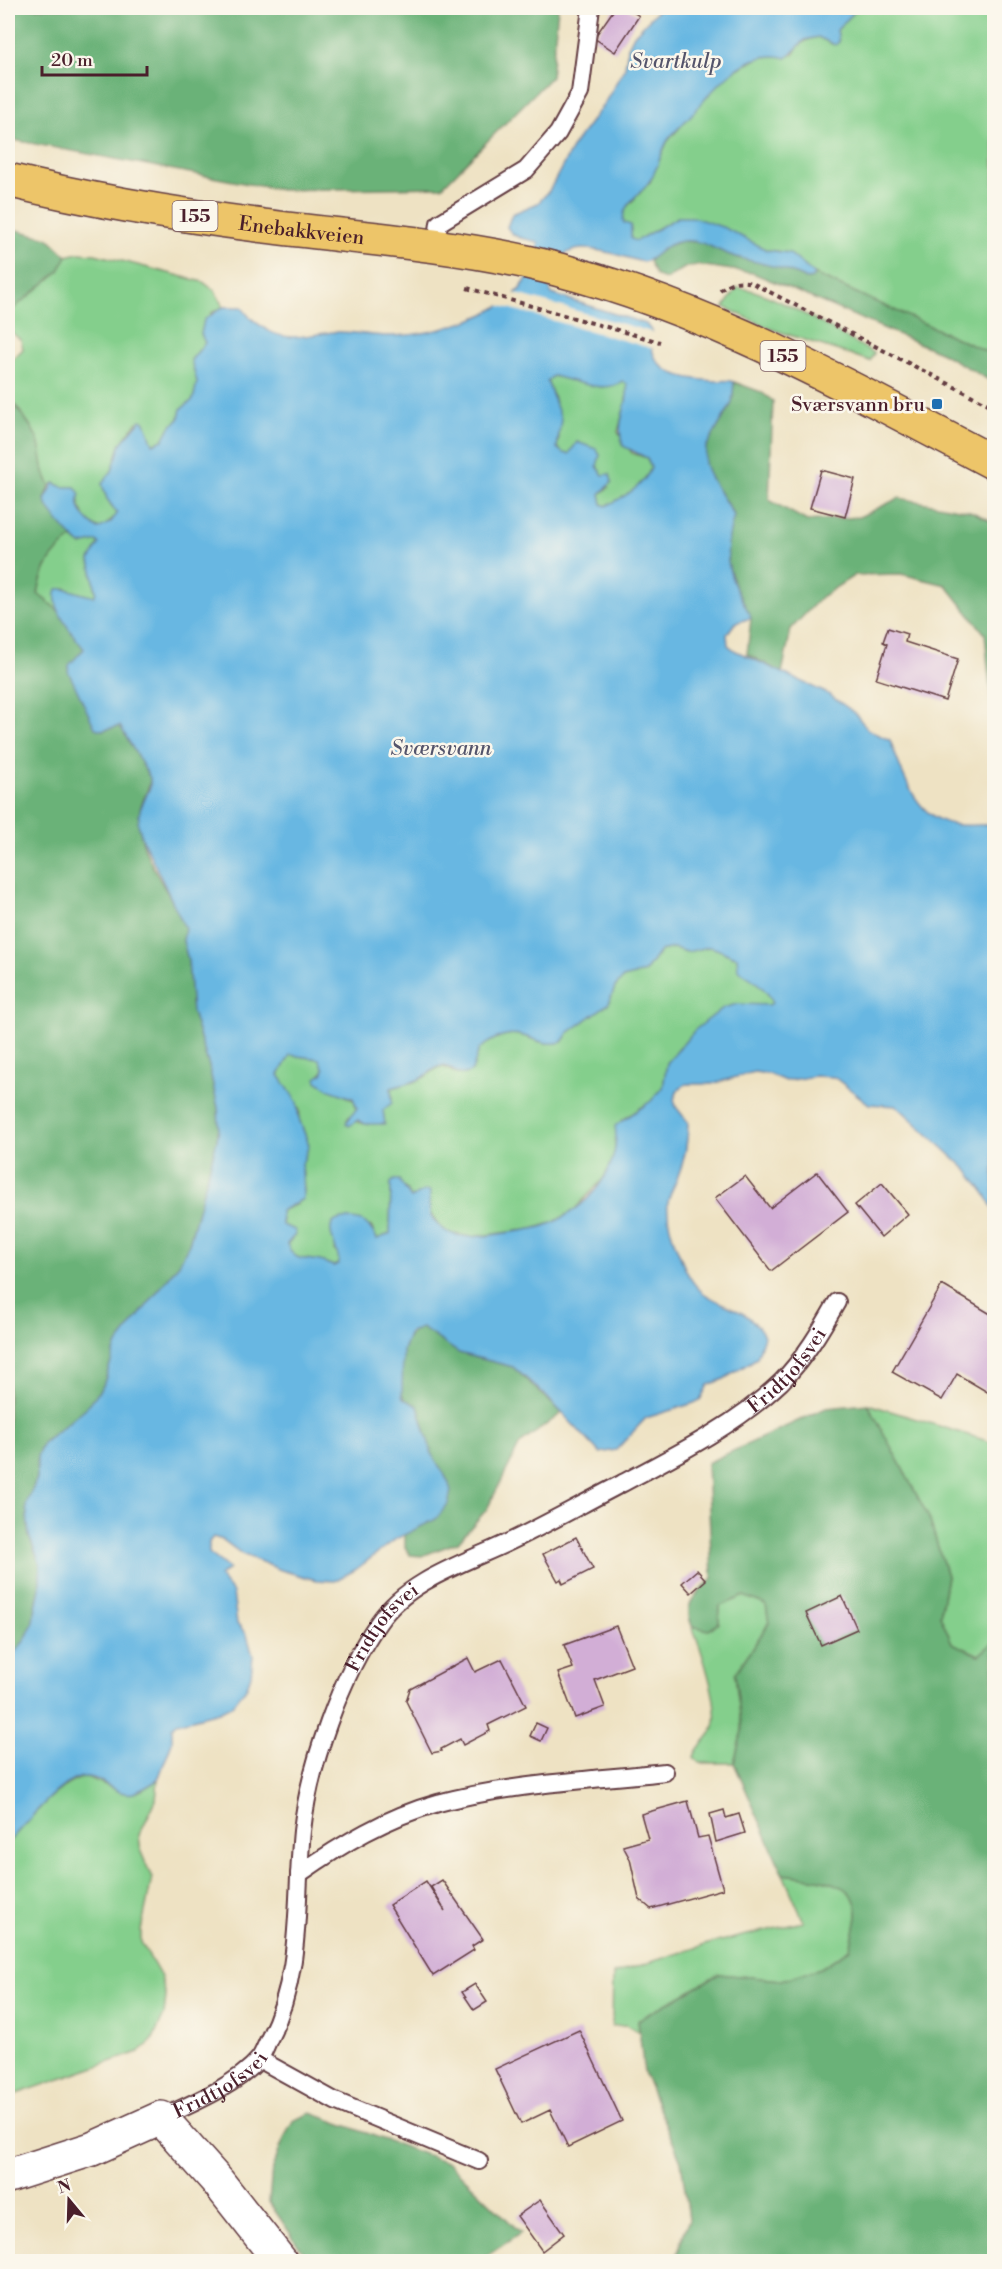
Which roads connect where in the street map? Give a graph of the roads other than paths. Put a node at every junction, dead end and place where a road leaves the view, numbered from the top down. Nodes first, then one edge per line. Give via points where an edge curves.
1 (591, 8) edge
2 (8, 180) edge
3 (436, 246) junction
4 (994, 463) edge
5 (837, 1302) dead end
6 (665, 1772) dead end
7 (299, 1874) junction
8 (259, 2059) junction
9 (161, 2118) junction
10 (479, 2161) dead end
11 (8, 2176) edge
12 (281, 2262) edge

1 - 3 lane via 580,93 558,133 526,170 439,223
2 - 3 main road, Enebakkveien / 155 via 168,212
3 - 4 main road, Enebakkveien / 155 via 527,262 612,285 743,337
5 - 7 lane, Fridtjofsvei via 804,1355 780,1382 743,1411 672,1457 530,1532 426,1581 384,1614 364,1643 331,1719 308,1797
6 - 7 lane via 489,1793 438,1803 361,1834
7 - 8 lane, Fridtjofsvei via 292,1980
8 - 9 lane, Fridtjofsvei via 206,2096
8 - 10 lane via 335,2101
9 - 11 street, Fridtjofsvei via 92,2149
9 - 12 street, Fridtjofsvei

